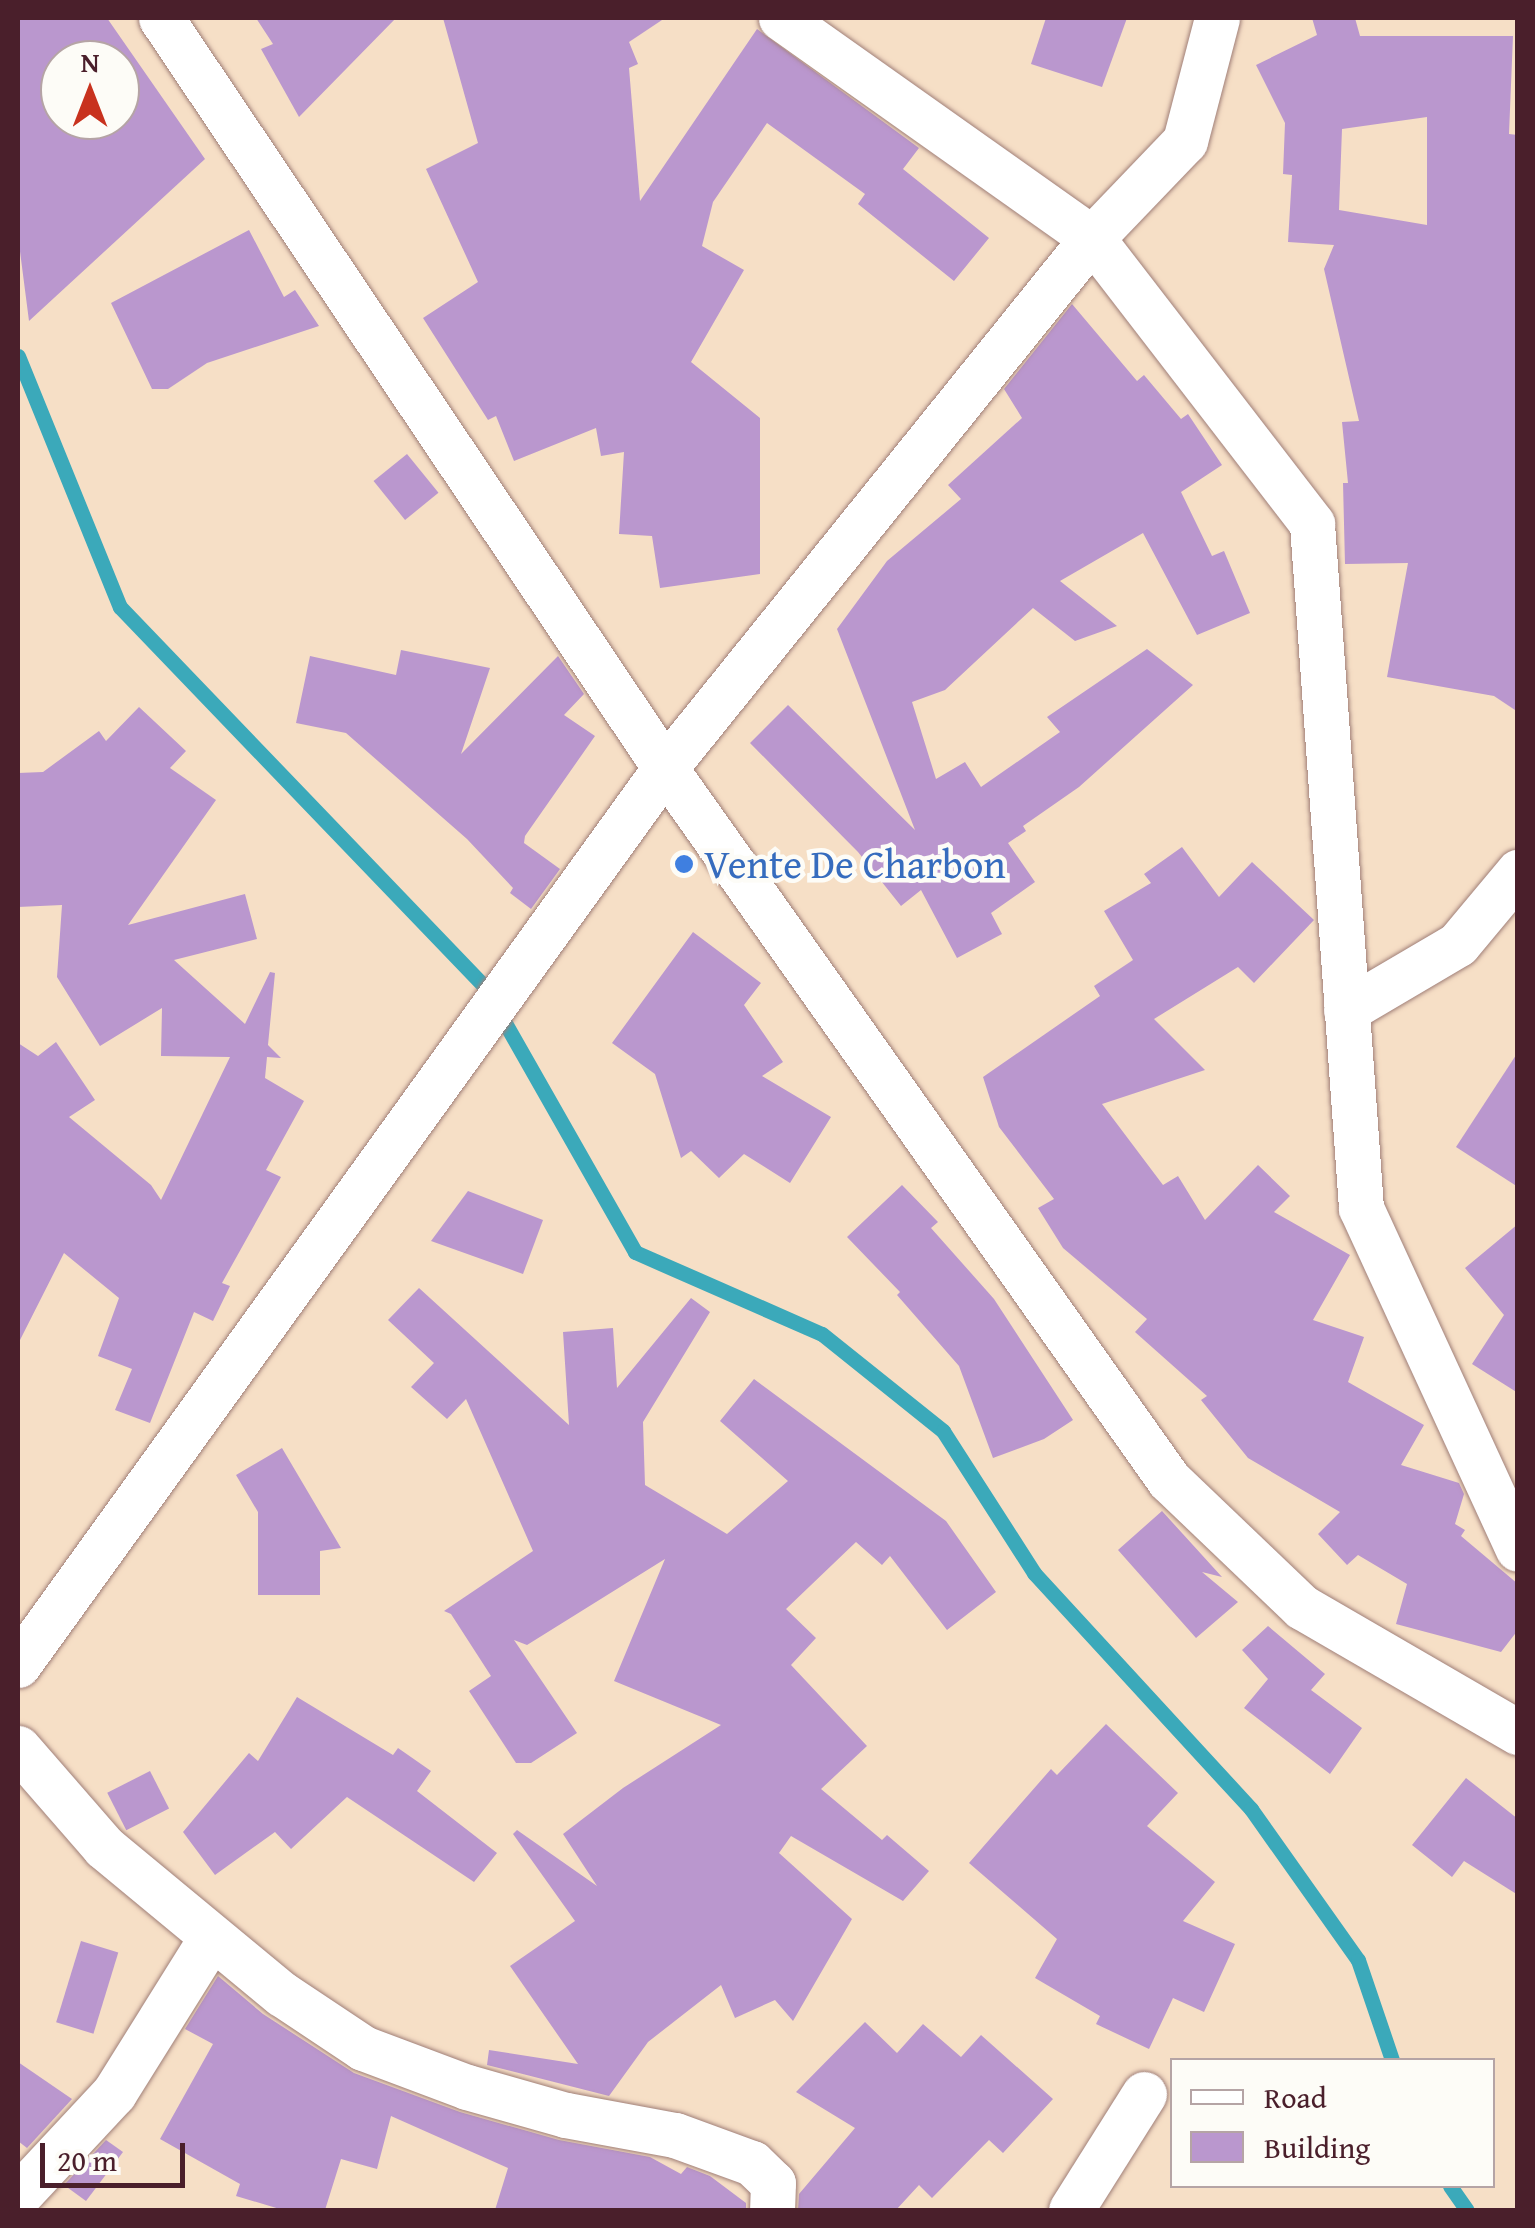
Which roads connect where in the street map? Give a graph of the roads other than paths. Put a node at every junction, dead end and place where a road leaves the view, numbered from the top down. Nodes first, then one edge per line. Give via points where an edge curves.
1 (161, 18) edge
2 (781, 18) edge
3 (1217, 18) edge
4 (1092, 238) junction
5 (666, 768) junction
6 (1512, 890) edge
7 (1346, 1010) junction
8 (1518, 1549) edge
9 (18, 1664) edge
10 (1518, 1732) edge
11 (18, 1748) edge
12 (212, 1938) junction
13 (1144, 2094) dead end
14 (18, 2196) edge
15 (772, 2210) edge
16 (1071, 2210) edge

1 - 5 street
2 - 4 street
3 - 4 street via 1185,141
4 - 5 street
4 - 7 street via 1312,524
5 - 9 street
5 - 10 street via 1170,1480 1302,1607
6 - 7 street via 1458,944
7 - 8 street via 1361,1208
11 - 12 street via 104,1847
12 - 14 street via 114,2093
12 - 15 street via 363,2048 467,2087 675,2136 752,2162 774,2183
13 - 16 street

